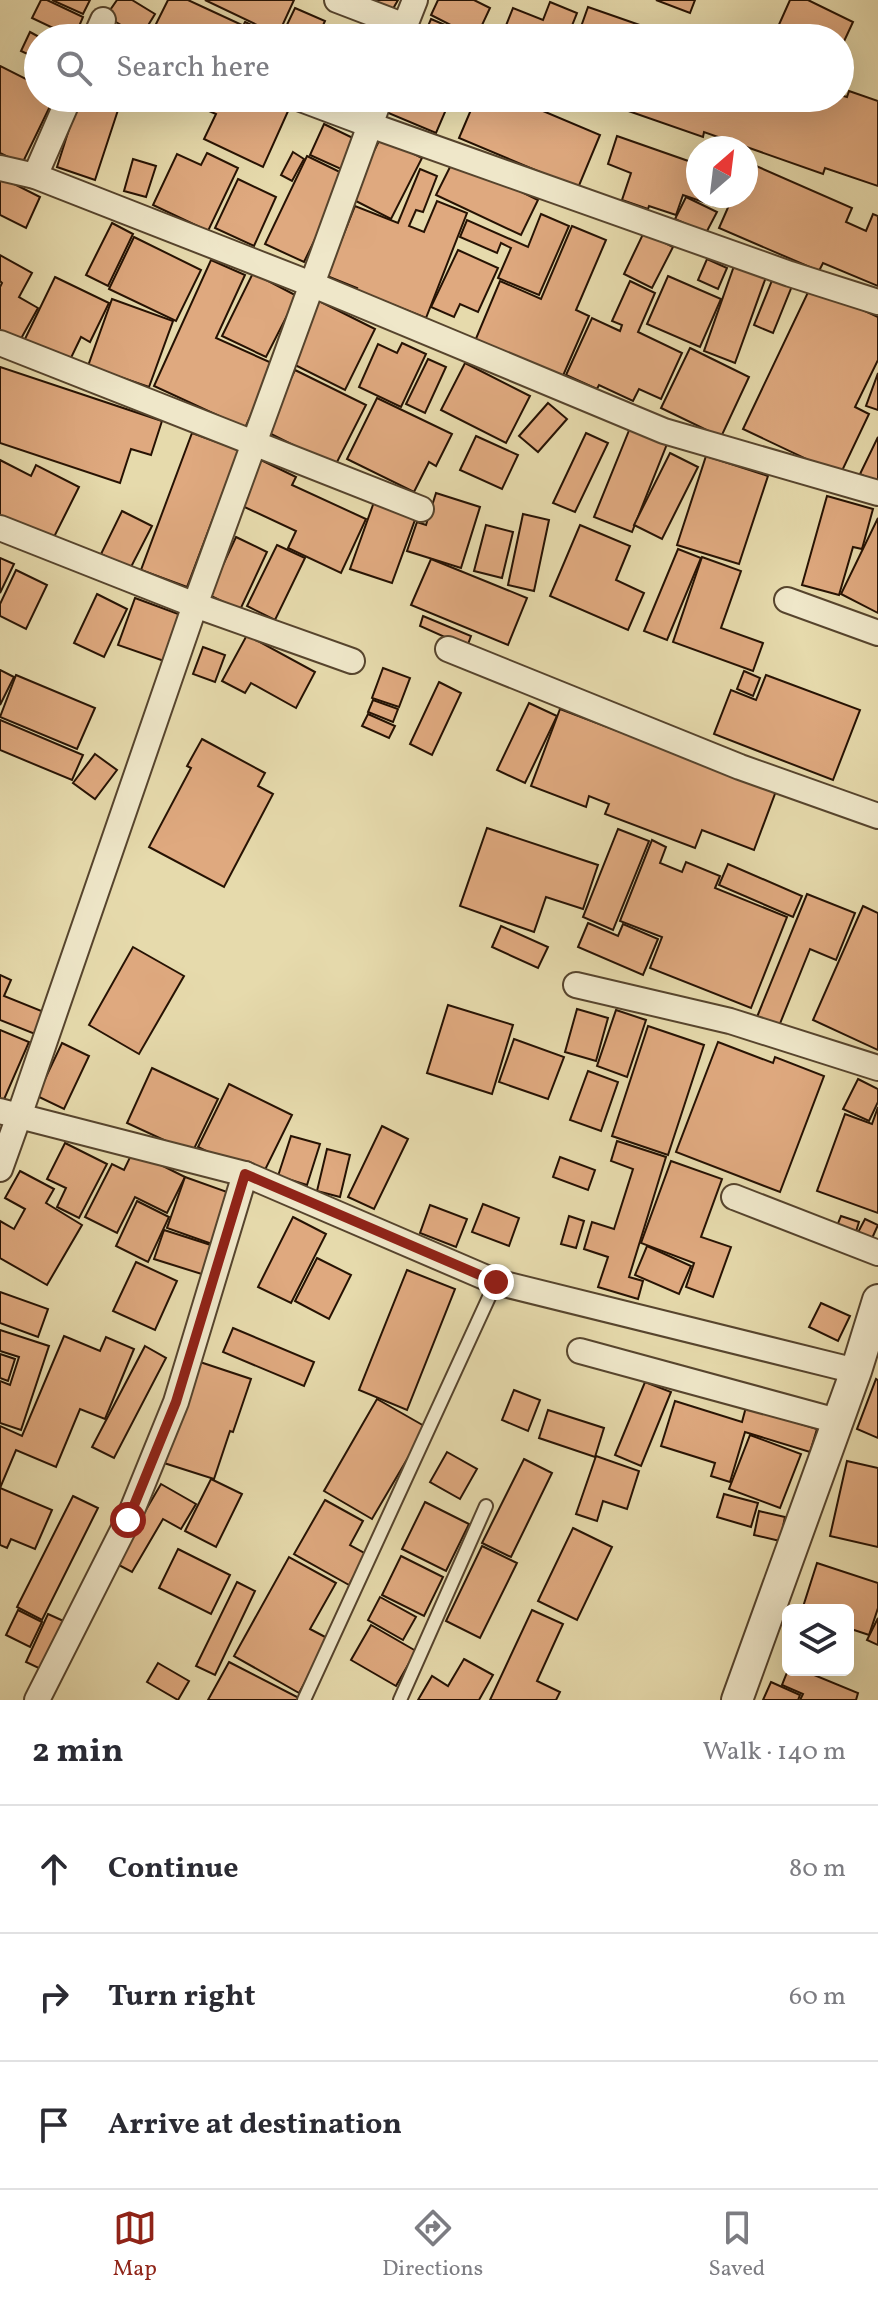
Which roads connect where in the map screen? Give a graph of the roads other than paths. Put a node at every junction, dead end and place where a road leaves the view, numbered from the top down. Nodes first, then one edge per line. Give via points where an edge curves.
1 (337, 0) edge
2 (415, 0) edge
3 (386, 24) edge
4 (405, 24) edge
5 (63, 112) edge
6 (335, 112) edge
7 (375, 112) edge
8 (370, 125) junction
9 (0, 168) edge
10 (35, 176) junction
11 (311, 284) junction
12 (878, 302) edge
13 (0, 343) edge
14 (254, 443) junction
15 (878, 493) edge
16 (421, 509) dead end
17 (0, 528) edge
18 (787, 600) dead end
19 (195, 605) junction
20 (878, 633) edge
21 (448, 649) dead end
22 (352, 661) dead end
23 (878, 816) edge
24 (576, 985) dead end
25 (878, 1068) edge
26 (10, 1114) edge
27 (0, 1169) edge
28 (245, 1174) junction
29 (734, 1197) dead end
30 (878, 1253) edge
31 (496, 1282) junction
32 (878, 1300) edge
33 (580, 1351) dead end
34 (856, 1371) junction
35 (837, 1421) junction
36 (486, 1506) dead end
37 (37, 1700) edge
38 (304, 1700) edge
39 (400, 1700) edge
40 (737, 1700) edge

1 - 3 street
2 - 4 street
5 - 10 street
6 - 8 street
7 - 8 street
8 - 11 street
8 - 12 street
9 - 10 street
10 - 11 street
11 - 14 street
11 - 15 street via 664,431
13 - 14 street
14 - 16 street
14 - 19 street
17 - 19 street
18 - 20 street
19 - 22 street
19 - 26 street
21 - 23 street via 740,767
24 - 25 street via 730,1021
26 - 27 street
26 - 28 street
28 - 31 street
28 - 37 street via 176,1402 128,1520
29 - 30 street
31 - 34 street
31 - 38 lane
32 - 34 street
33 - 35 street
34 - 35 street
35 - 40 street
36 - 39 lane

